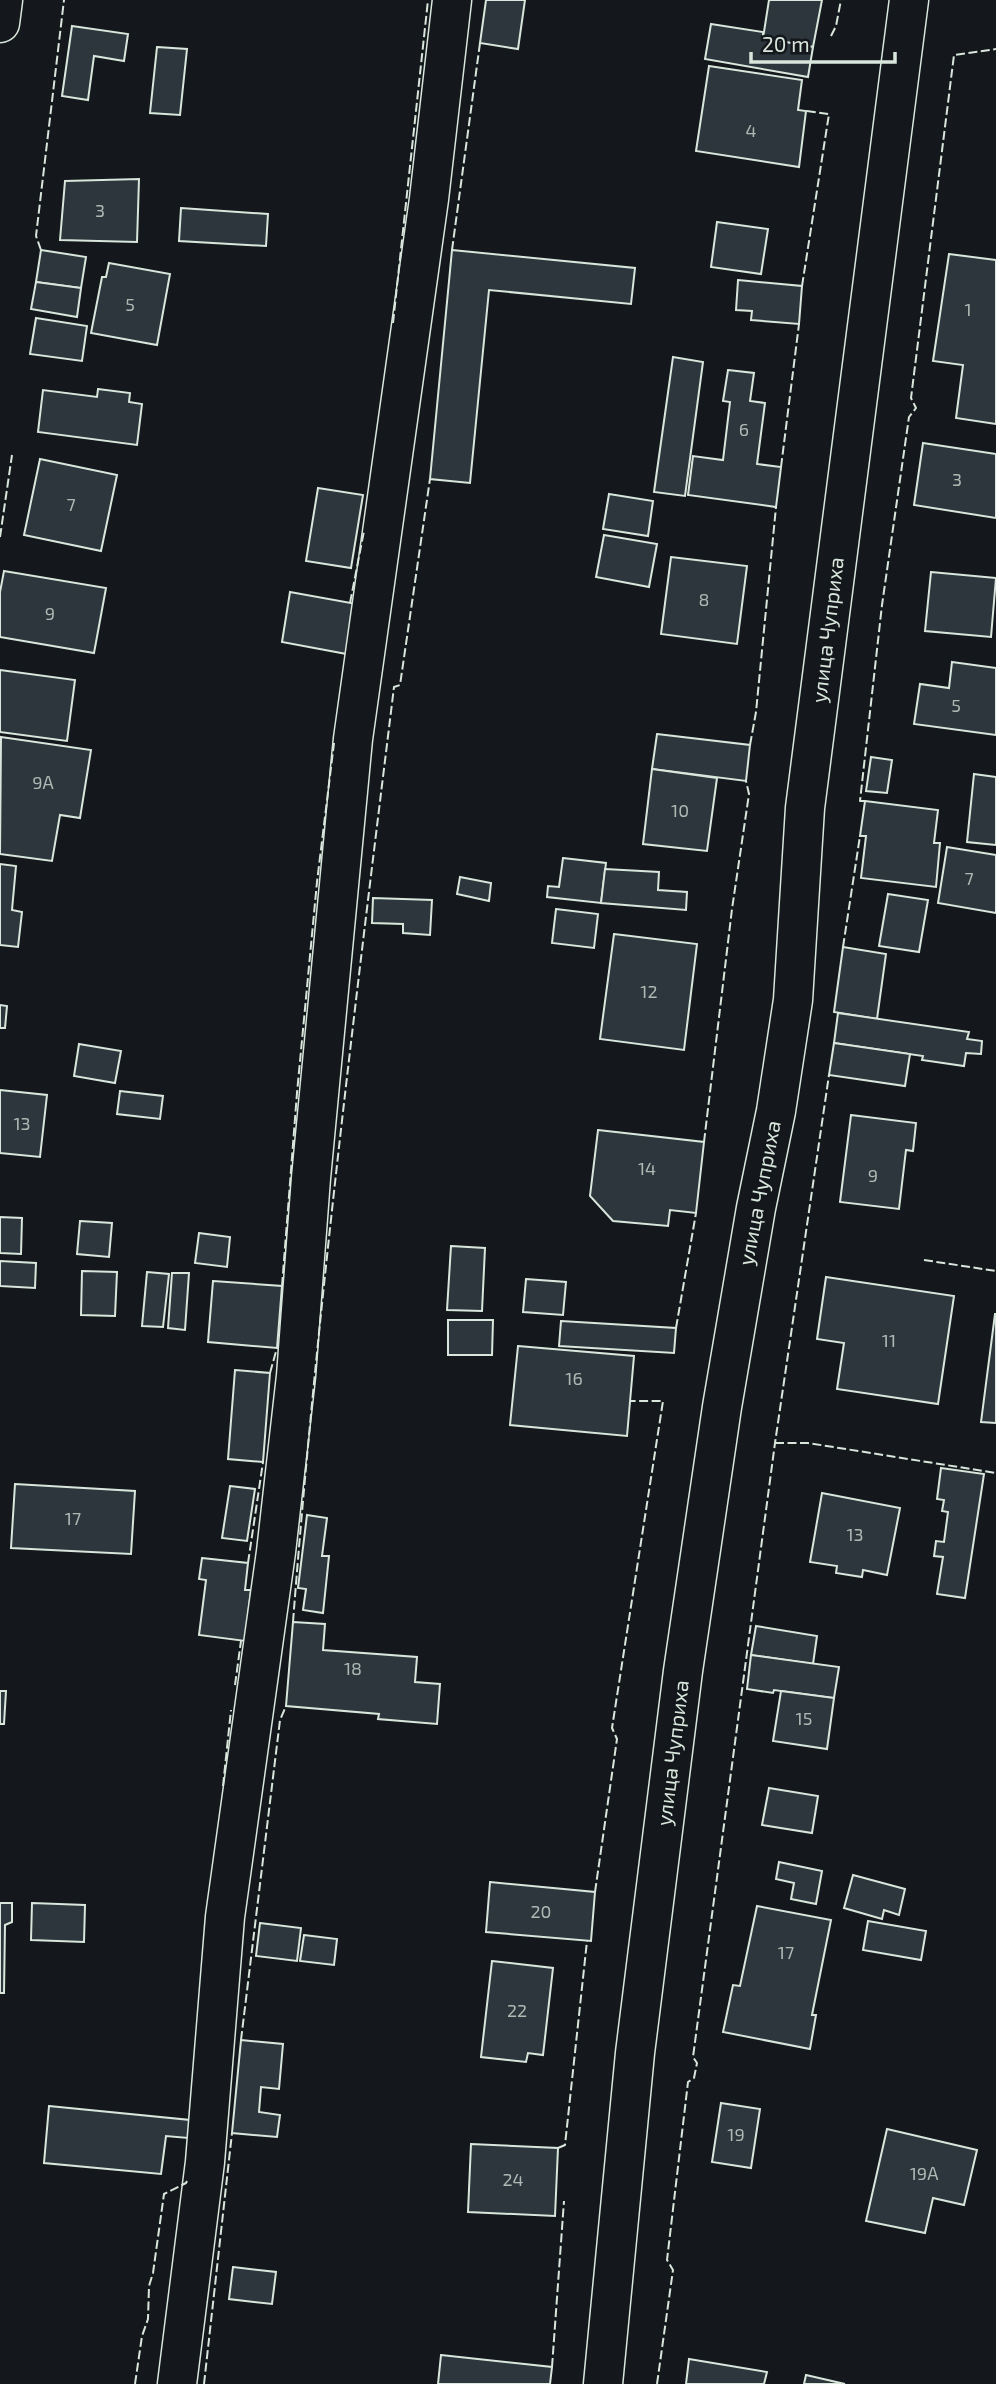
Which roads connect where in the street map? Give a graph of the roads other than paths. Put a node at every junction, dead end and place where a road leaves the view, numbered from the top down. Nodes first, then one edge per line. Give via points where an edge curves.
1 (3, 0) edge
2 (452, 0) edge
3 (909, 0) edge
4 (0, 23) edge
5 (177, 2384) edge
6 (603, 2384) edge

1 - 4 street
2 - 5 street via 429,199 353,739 296,1376 225,1917 205,2162
3 - 6 street, улица Чуприха via 805,808 793,1000 722,1408 683,1671 635,2053

